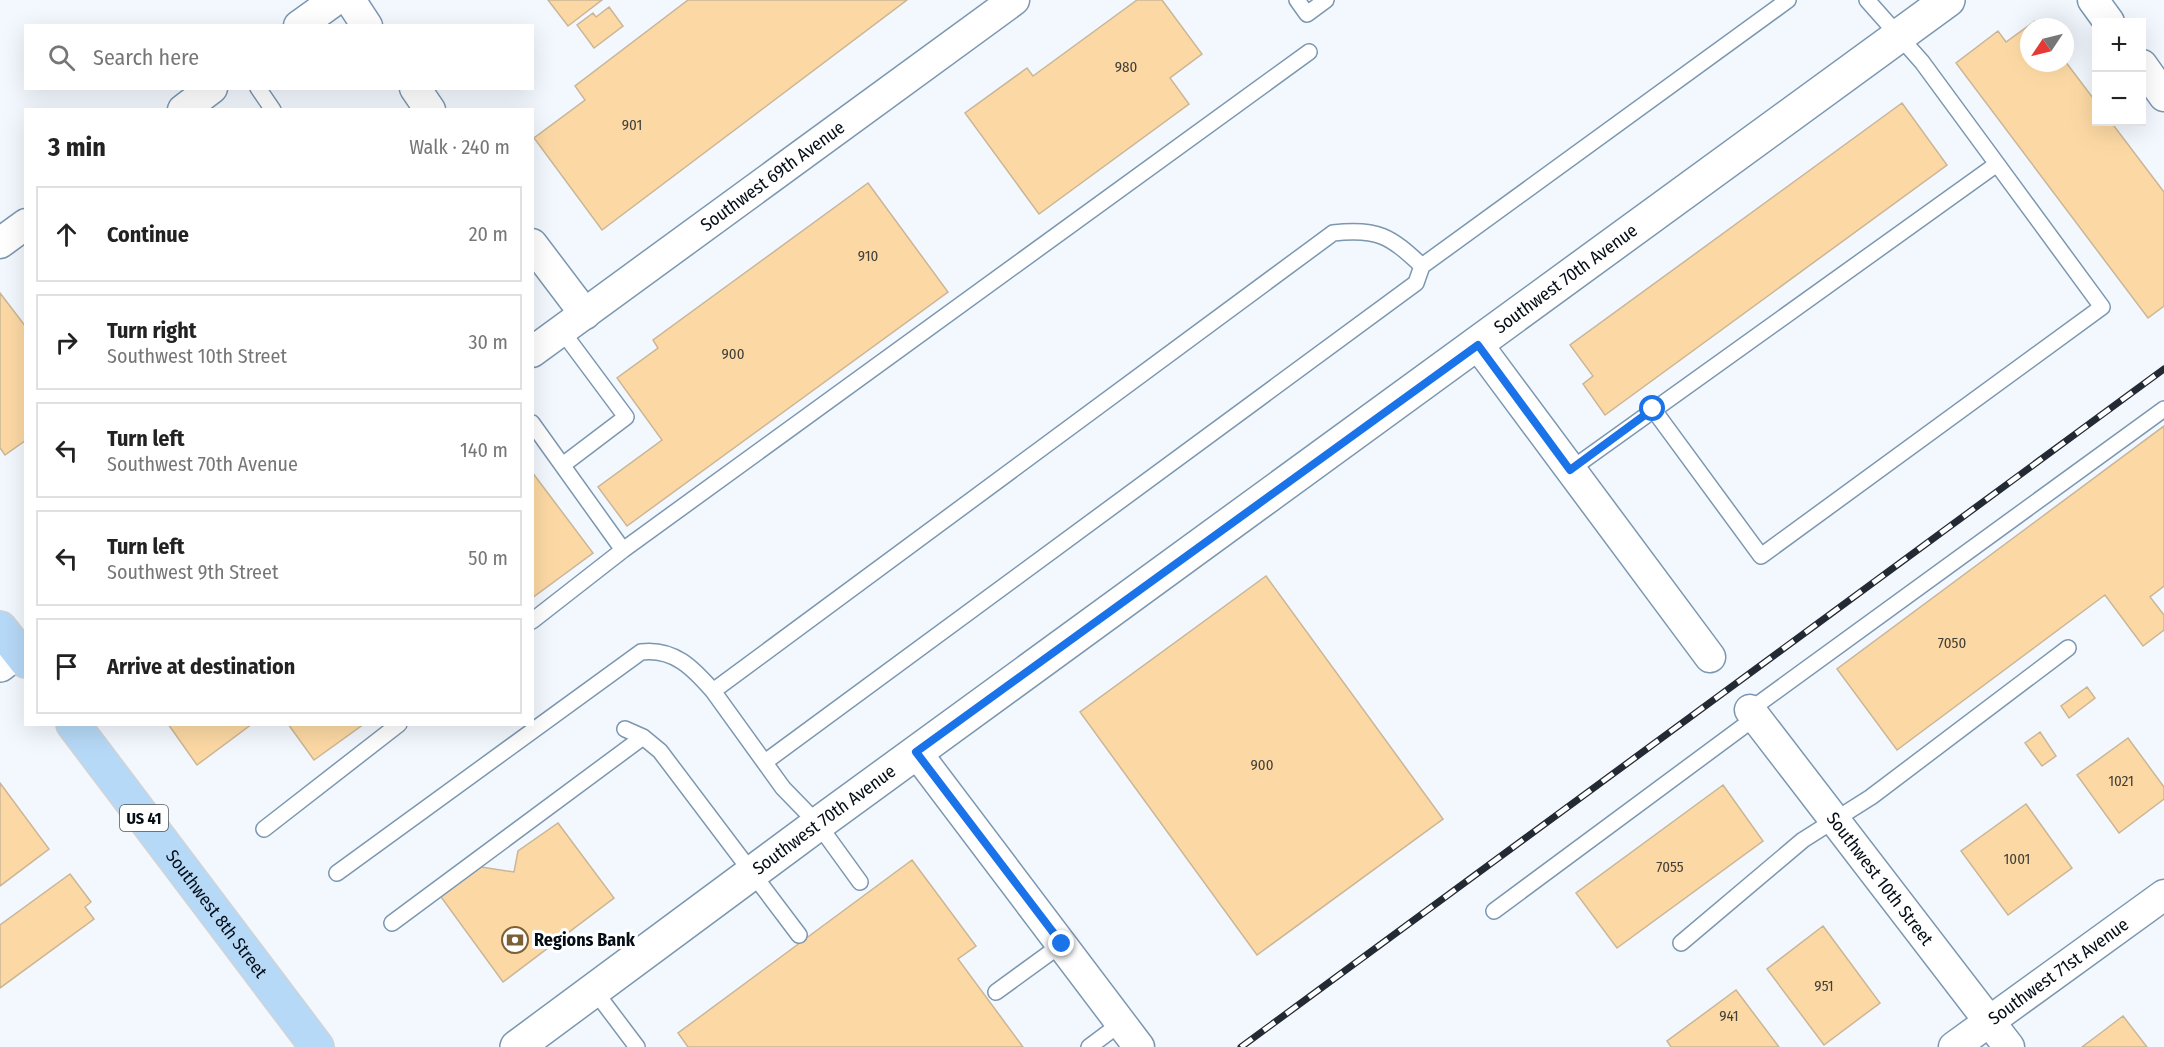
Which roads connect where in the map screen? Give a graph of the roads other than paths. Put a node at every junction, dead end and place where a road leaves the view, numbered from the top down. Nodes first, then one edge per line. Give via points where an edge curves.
1 (335, 0) edge
2 (350, 0) edge
3 (1014, 0) edge
4 (1297, 0) edge
5 (1326, 0) edge
6 (1788, 0) edge
7 (1867, 0) edge
8 (1948, 0) edge
9 (2093, 0) edge
10 (2106, 18) edge
11 (302, 24) edge
12 (366, 24) edge
13 (1899, 36) junction
14 (1309, 52) dead end
15 (2146, 71) edge
16 (209, 90) edge
17 (259, 90) edge
18 (416, 90) edge
19 (2164, 96) edge
20 (186, 108) edge
21 (272, 108) edge
22 (429, 108) edge
23 (1997, 164) junction
24 (24, 225) edge
25 (0, 243) edge
26 (534, 248) edge
27 (1422, 266) junction
28 (573, 322) junction
29 (1478, 345) junction
30 (534, 351) edge
31 (1653, 409) junction
32 (2164, 409) edge
33 (534, 426) edge
34 (564, 464) junction
35 (1570, 470) junction
36 (623, 550) junction
37 (534, 619) edge
38 (2068, 648) dead end
39 (1710, 657) dead end
40 (713, 691) junction
41 (1753, 714) junction
42 (75, 726) edge
43 (396, 726) edge
44 (625, 729) dead end
45 (643, 737) junction
46 (916, 752) junction
47 (765, 762) junction
48 (1835, 821) junction
49 (818, 824) junction
50 (264, 829) dead end
51 (337, 873) dead end
52 (752, 873) junction
53 (860, 882) dead end
54 (2164, 895) edge
55 (1494, 911) dead end
56 (392, 923) dead end
57 (799, 935) dead end
58 (1681, 943) dead end
59 (1062, 944) junction
60 (594, 990) junction
61 (996, 992) dead end
62 (1990, 1021) junction
63 (1121, 1023) junction
64 (317, 1047) edge
65 (517, 1047) edge
66 (637, 1047) edge
67 (1089, 1047) edge
68 (1139, 1047) edge
69 (1954, 1047) edge
70 (2009, 1047) edge

1 - 11 street
2 - 12 street
3 - 28 street, Southwest 69th Avenue
4 - 5 lane via 1307,14
6 - 27 lane
7 - 13 lane
8 - 13 street, Southwest 70th Avenue
9 - 10 street
13 - 23 lane
13 - 29 street, Southwest 70th Avenue
14 - 36 lane
15 - 19 street
16 - 20 street
17 - 21 lane
18 - 22 street
23 - 31 lane
23 - 31 lane via 2102,307 1761,556
24 - 25 street
26 - 28 street
27 - 40 lane via 1398,244 1365,230 1333,233
27 - 47 lane via 1416,283
28 - 30 street, Southwest 69th Avenue
28 - 34 lane via 626,417
29 - 35 street
29 - 46 street, Southwest 70th Avenue
31 - 35 lane
32 - 41 lane
33 - 34 lane
34 - 36 lane
35 - 39 street
36 - 37 lane
38 - 48 lane
40 - 47 lane
40 - 51 lane via 689,664 658,650 641,652
41 - 48 street, Southwest 10th Street
41 - 55 lane
42 - 64 main road, Southwest 8th Street / US 41
43 - 50 lane
44 - 45 lane
45 - 52 lane via 660,751
45 - 56 lane
46 - 49 street, Southwest 70th Avenue
46 - 59 street
47 - 49 lane via 783,788
48 - 58 lane via 1803,840
48 - 62 street, Southwest 10th Street
49 - 52 street, Southwest 70th Avenue
49 - 53 lane
52 - 57 lane
52 - 60 street, Southwest 70th Avenue
54 - 62 street, Southwest 71st Avenue
59 - 61 lane
59 - 63 street
60 - 65 street, Southwest 70th Avenue
60 - 66 lane
62 - 69 street, Southwest 71st Avenue
62 - 70 street, Southwest 10th Street
63 - 67 lane
63 - 68 street

